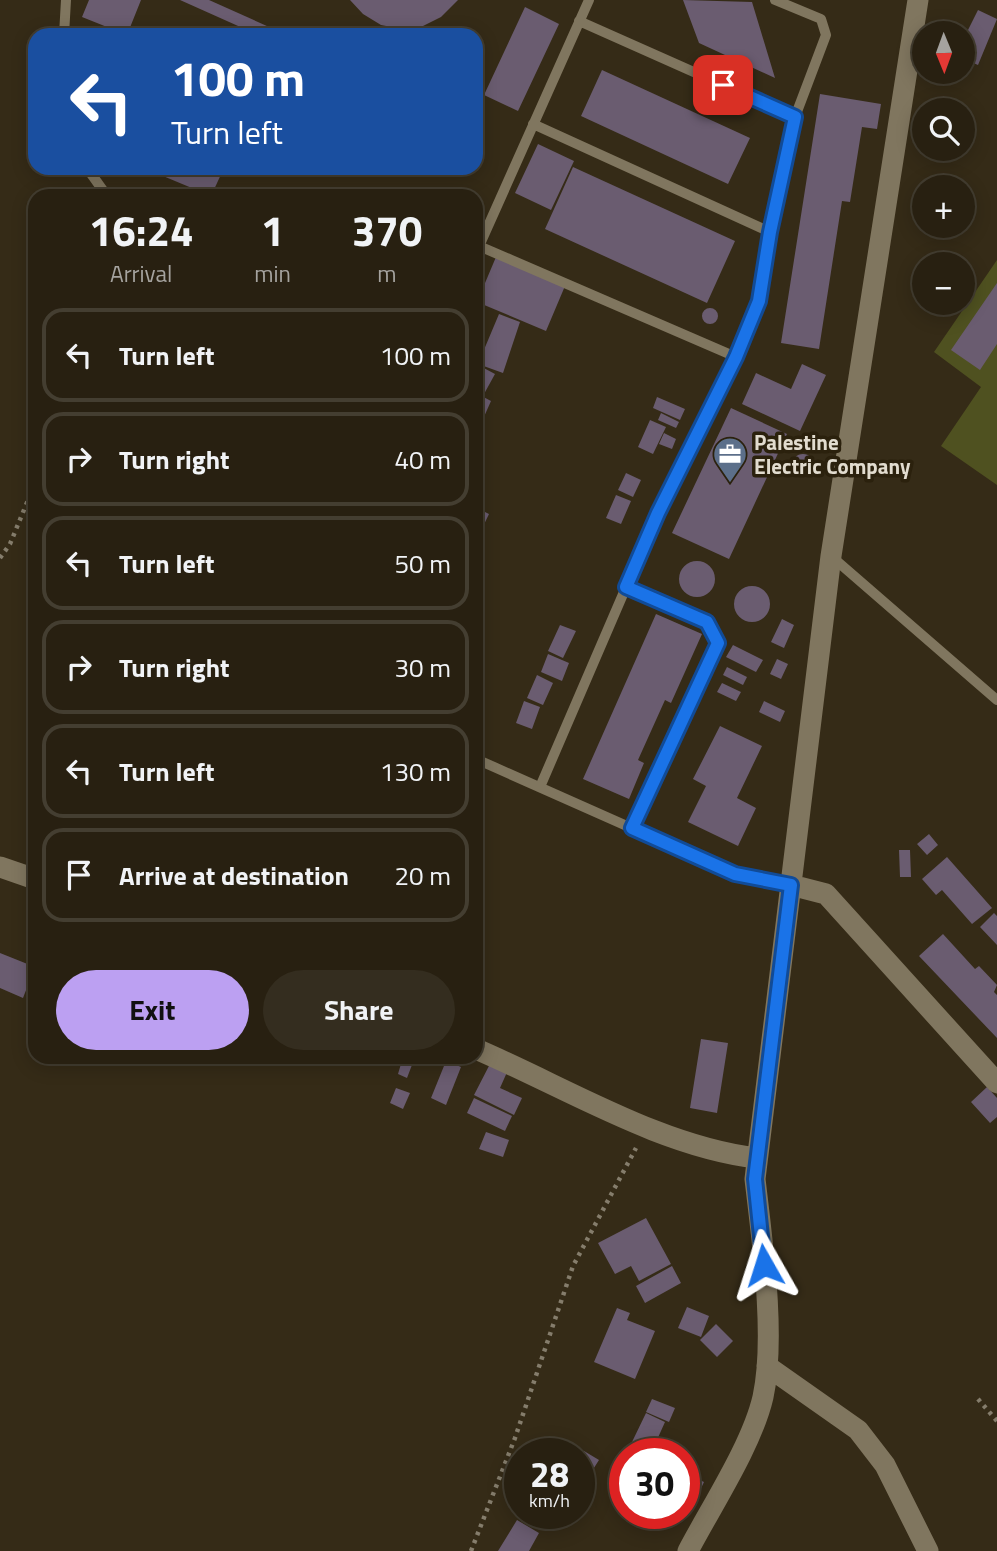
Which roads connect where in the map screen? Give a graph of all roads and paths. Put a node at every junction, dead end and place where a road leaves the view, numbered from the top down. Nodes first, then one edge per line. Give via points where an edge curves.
1 (66, 0) edge
2 (589, 0) edge
3 (775, 0) edge
4 (918, 0) edge
5 (579, 21) junction
6 (64, 28) edge
7 (795, 117) junction
8 (533, 124) junction
9 (770, 232) junction
10 (483, 236) edge
11 (483, 252) edge
12 (736, 357) junction
13 (28, 500) edge
14 (831, 556) junction
15 (0, 558) edge
16 (626, 587) junction
17 (997, 700) edge
18 (483, 762) edge
19 (540, 787) junction
20 (632, 828) junction
21 (0, 867) edge
22 (28, 877) edge
23 (791, 885) junction
24 (483, 1052) edge
25 (997, 1083) edge
26 (647, 1127) junction
27 (757, 1158) junction
28 (766, 1366) junction
29 (978, 1399) dead end
30 (997, 1421) edge
31 (471, 1551) edge
32 (688, 1551) edge
33 (928, 1551) edge

1 - 6 lane
2 - 5 lane
3 - 7 lane via 821,19 826,35
4 - 14 street
5 - 7 lane
5 - 8 lane
7 - 9 lane
8 - 9 lane
8 - 10 lane
9 - 12 lane via 759,301
11 - 12 lane
12 - 16 lane
13 - 15 path
14 - 17 lane
14 - 23 street
16 - 19 lane
16 - 20 lane via 707,622 718,643
18 - 19 lane
19 - 20 lane
20 - 23 lane via 735,874
21 - 22 street
23 - 25 street via 826,894
23 - 27 street
24 - 26 street
26 - 27 street via 730,1155
26 - 31 path via 573,1266
27 - 28 street
28 - 32 street via 763,1397 752,1429
28 - 33 street via 858,1430 885,1465
29 - 30 path

